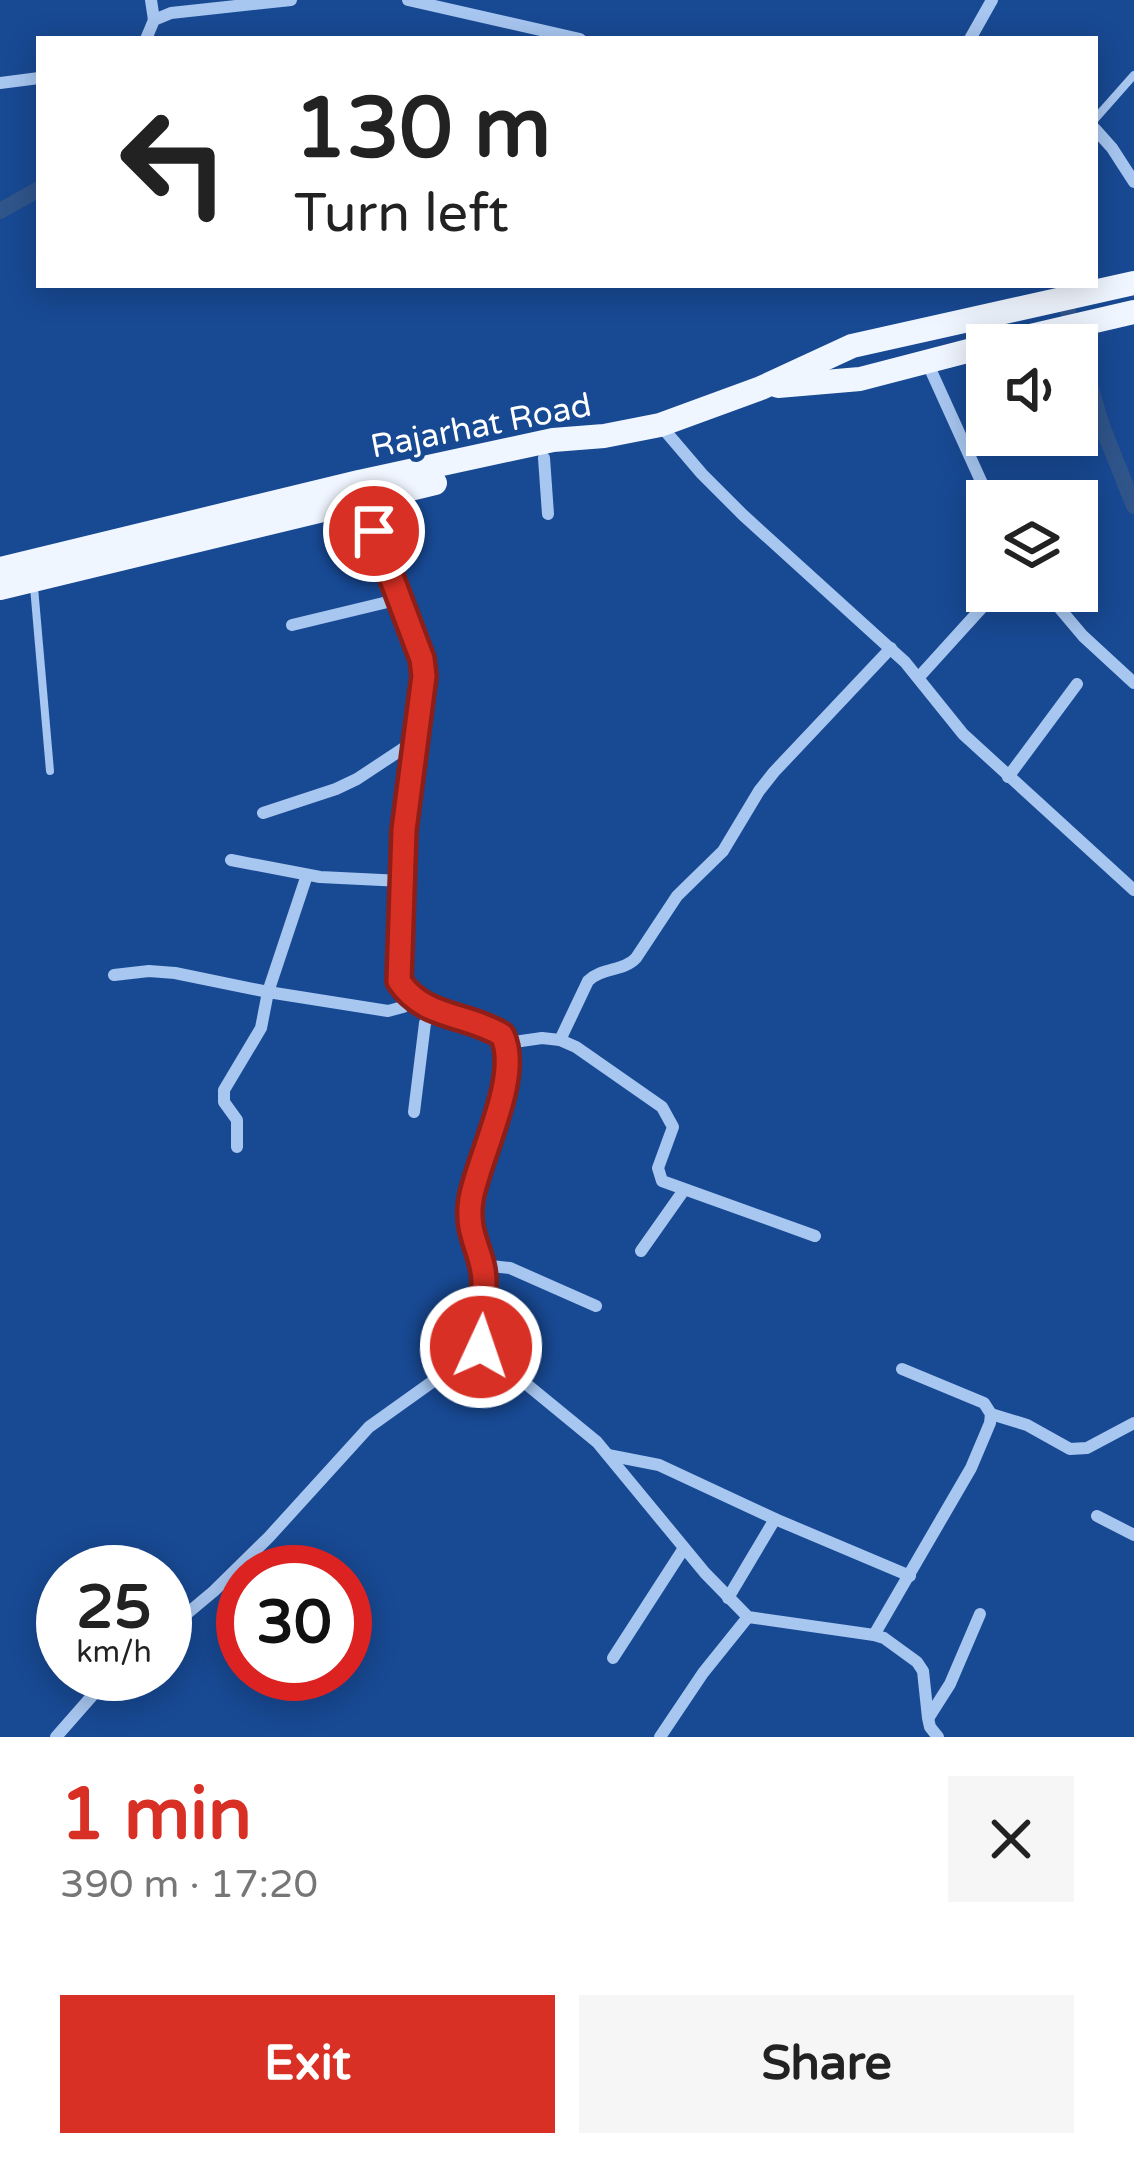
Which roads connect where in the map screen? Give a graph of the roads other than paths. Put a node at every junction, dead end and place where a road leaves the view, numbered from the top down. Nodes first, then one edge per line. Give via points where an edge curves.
1 (151, 0) edge
2 (291, 0) edge
3 (408, 0) edge
4 (992, 0) edge
5 (154, 20) junction
6 (147, 36) edge
7 (567, 36) edge
8 (972, 36) edge
9 (1134, 75) edge
10 (36, 78) edge
11 (0, 83) edge
12 (1098, 116) edge
13 (1098, 133) edge
14 (1134, 182) edge
15 (1134, 284) edge
16 (1124, 314) edge
17 (1082, 324) edge
18 (966, 351) edge
19 (939, 357) junction
20 (761, 388) junction
21 (660, 425) junction
22 (604, 436) junction
23 (544, 458) junction
24 (983, 480) edge
25 (364, 499) junction
26 (548, 514) dead end
27 (0, 569) edge
28 (33, 580) junction
29 (0, 588) edge
30 (400, 598) junction
31 (979, 612) edge
32 (1063, 612) edge
33 (292, 625) dead end
34 (891, 648) junction
35 (919, 677) junction
36 (1134, 683) edge
37 (1077, 684) dead end
38 (416, 740) junction
39 (50, 771) dead end
40 (1009, 777) junction
41 (262, 812) dead end
42 (231, 860) dead end
43 (308, 875) junction
44 (402, 881) junction
45 (1134, 890) edge
46 (114, 975) dead end
47 (268, 992) junction
48 (413, 1000) junction
49 (433, 1010) junction
50 (560, 1040) junction
51 (506, 1042) junction
52 (414, 1112) dead end
53 (237, 1147) dead end
54 (684, 1190) junction
55 (815, 1236) dead end
56 (640, 1251) dead end
57 (481, 1265) junction
58 (596, 1306) dead end
59 (481, 1347) junction
60 (902, 1369) dead end
61 (991, 1414) junction
62 (1134, 1423) edge
63 (608, 1455) junction
64 (1097, 1516) dead end
65 (775, 1519) junction
66 (1134, 1535) edge
67 (684, 1548) junction
68 (910, 1576) junction
69 (728, 1598) junction
70 (192, 1609) edge
71 (980, 1614) dead end
72 (748, 1617) junction
73 (874, 1635) junction
74 (613, 1658) dead end
75 (88, 1701) edge
76 (928, 1718) junction
77 (56, 1737) edge
78 (660, 1737) edge
79 (938, 1737) edge

1 - 5 street
2 - 5 street
3 - 7 street
4 - 8 street
5 - 6 street
9 - 12 lane
10 - 11 street
13 - 14 street
15 - 20 main road via 852,346
16 - 17 main road
18 - 19 main road
19 - 20 main road via 860,379
19 - 24 street
20 - 21 main road, Rajarhat Road
21 - 22 main road, Rajarhat Road
21 - 34 street via 743,515
22 - 23 main road
22 - 27 main road, Rajarhat Road via 358,482
23 - 25 main road
23 - 26 street
25 - 28 main road
25 - 30 street
28 - 29 main road
28 - 39 lane
30 - 33 street
30 - 38 street via 423,668
31 - 35 street
32 - 36 street
34 - 35 street
34 - 50 street via 773,772 723,851 677,896 630,965 588,981
35 - 40 street via 953,724
37 - 40 street
38 - 41 street via 336,789
38 - 44 street
40 - 45 street
42 - 43 street
43 - 44 street
43 - 47 street
44 - 48 street via 398,972
46 - 47 street via 160,971
47 - 48 street via 388,1011
47 - 53 street via 261,1028 223,1097 237,1120
48 - 49 street
49 - 51 street via 495,1030
49 - 52 street
50 - 51 street
50 - 54 street via 662,1107 673,1126 658,1173
51 - 57 street via 503,1091 470,1205
54 - 55 street
54 - 56 street
57 - 58 street via 510,1268
57 - 59 street
59 - 63 street
59 - 70 street via 369,1427
60 - 61 street via 984,1403
61 - 62 street via 1070,1449
61 - 68 street via 971,1468
63 - 65 street via 659,1465
63 - 67 street
64 - 66 street
65 - 68 street
65 - 69 street
67 - 69 street
67 - 74 street
68 - 73 street
69 - 72 street
71 - 76 street
72 - 73 street
72 - 78 street
73 - 76 street via 923,1671
75 - 77 street
76 - 79 street

